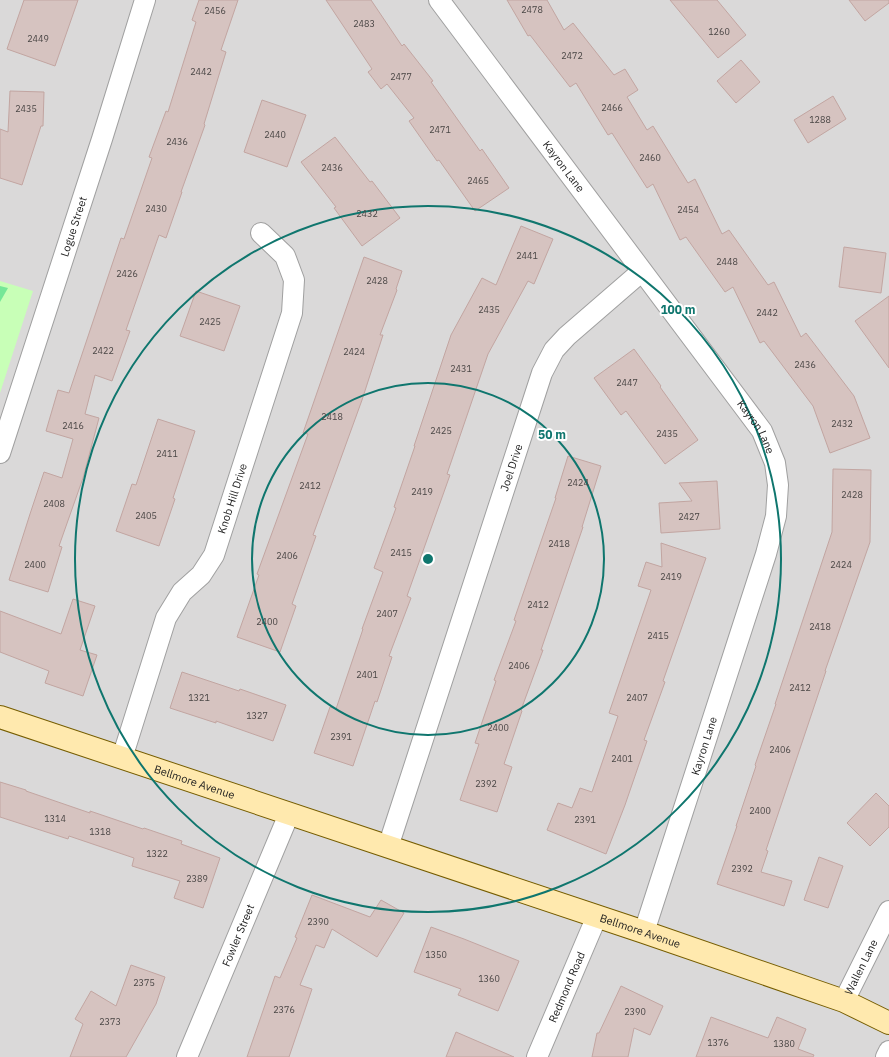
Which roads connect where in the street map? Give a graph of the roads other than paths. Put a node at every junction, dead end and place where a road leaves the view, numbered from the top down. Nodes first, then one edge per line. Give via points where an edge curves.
1 (145, 0) edge
2 (439, 0) edge
3 (262, 233) dead end
4 (641, 272) junction
5 (0, 453) edge
6 (0, 717) edge
7 (122, 758) junction
8 (289, 814) junction
9 (388, 847) junction
10 (889, 911) edge
11 (597, 916) junction
12 (644, 932) junction
13 (844, 1001) junction
14 (889, 1023) edge
15 (889, 1051) edge
16 (187, 1057) edge
17 (537, 1057) edge
18 (886, 1057) edge

1 - 5 street, Logue Street
2 - 4 street, Kayron Lane
3 - 7 street, Knob Hill Drive via 285,256 290,268 294,280 292,313 214,555 201,575 182,592 166,618
4 - 9 street, Joel Drive via 566,336 554,350 542,374
4 - 12 street, Kayron Lane via 762,431 775,463 778,485 776,516 766,554
6 - 7 main road, Bellmore Avenue
7 - 8 main road, Bellmore Avenue
8 - 9 main road, Bellmore Avenue
8 - 16 street, Fowler Street
9 - 11 main road, Bellmore Avenue
10 - 13 street, Wallen Lane
11 - 12 main road, Bellmore Avenue
11 - 17 street, Redmond Road
12 - 13 main road, Bellmore Avenue
13 - 14 main road, Bellmore Avenue
15 - 18 street

